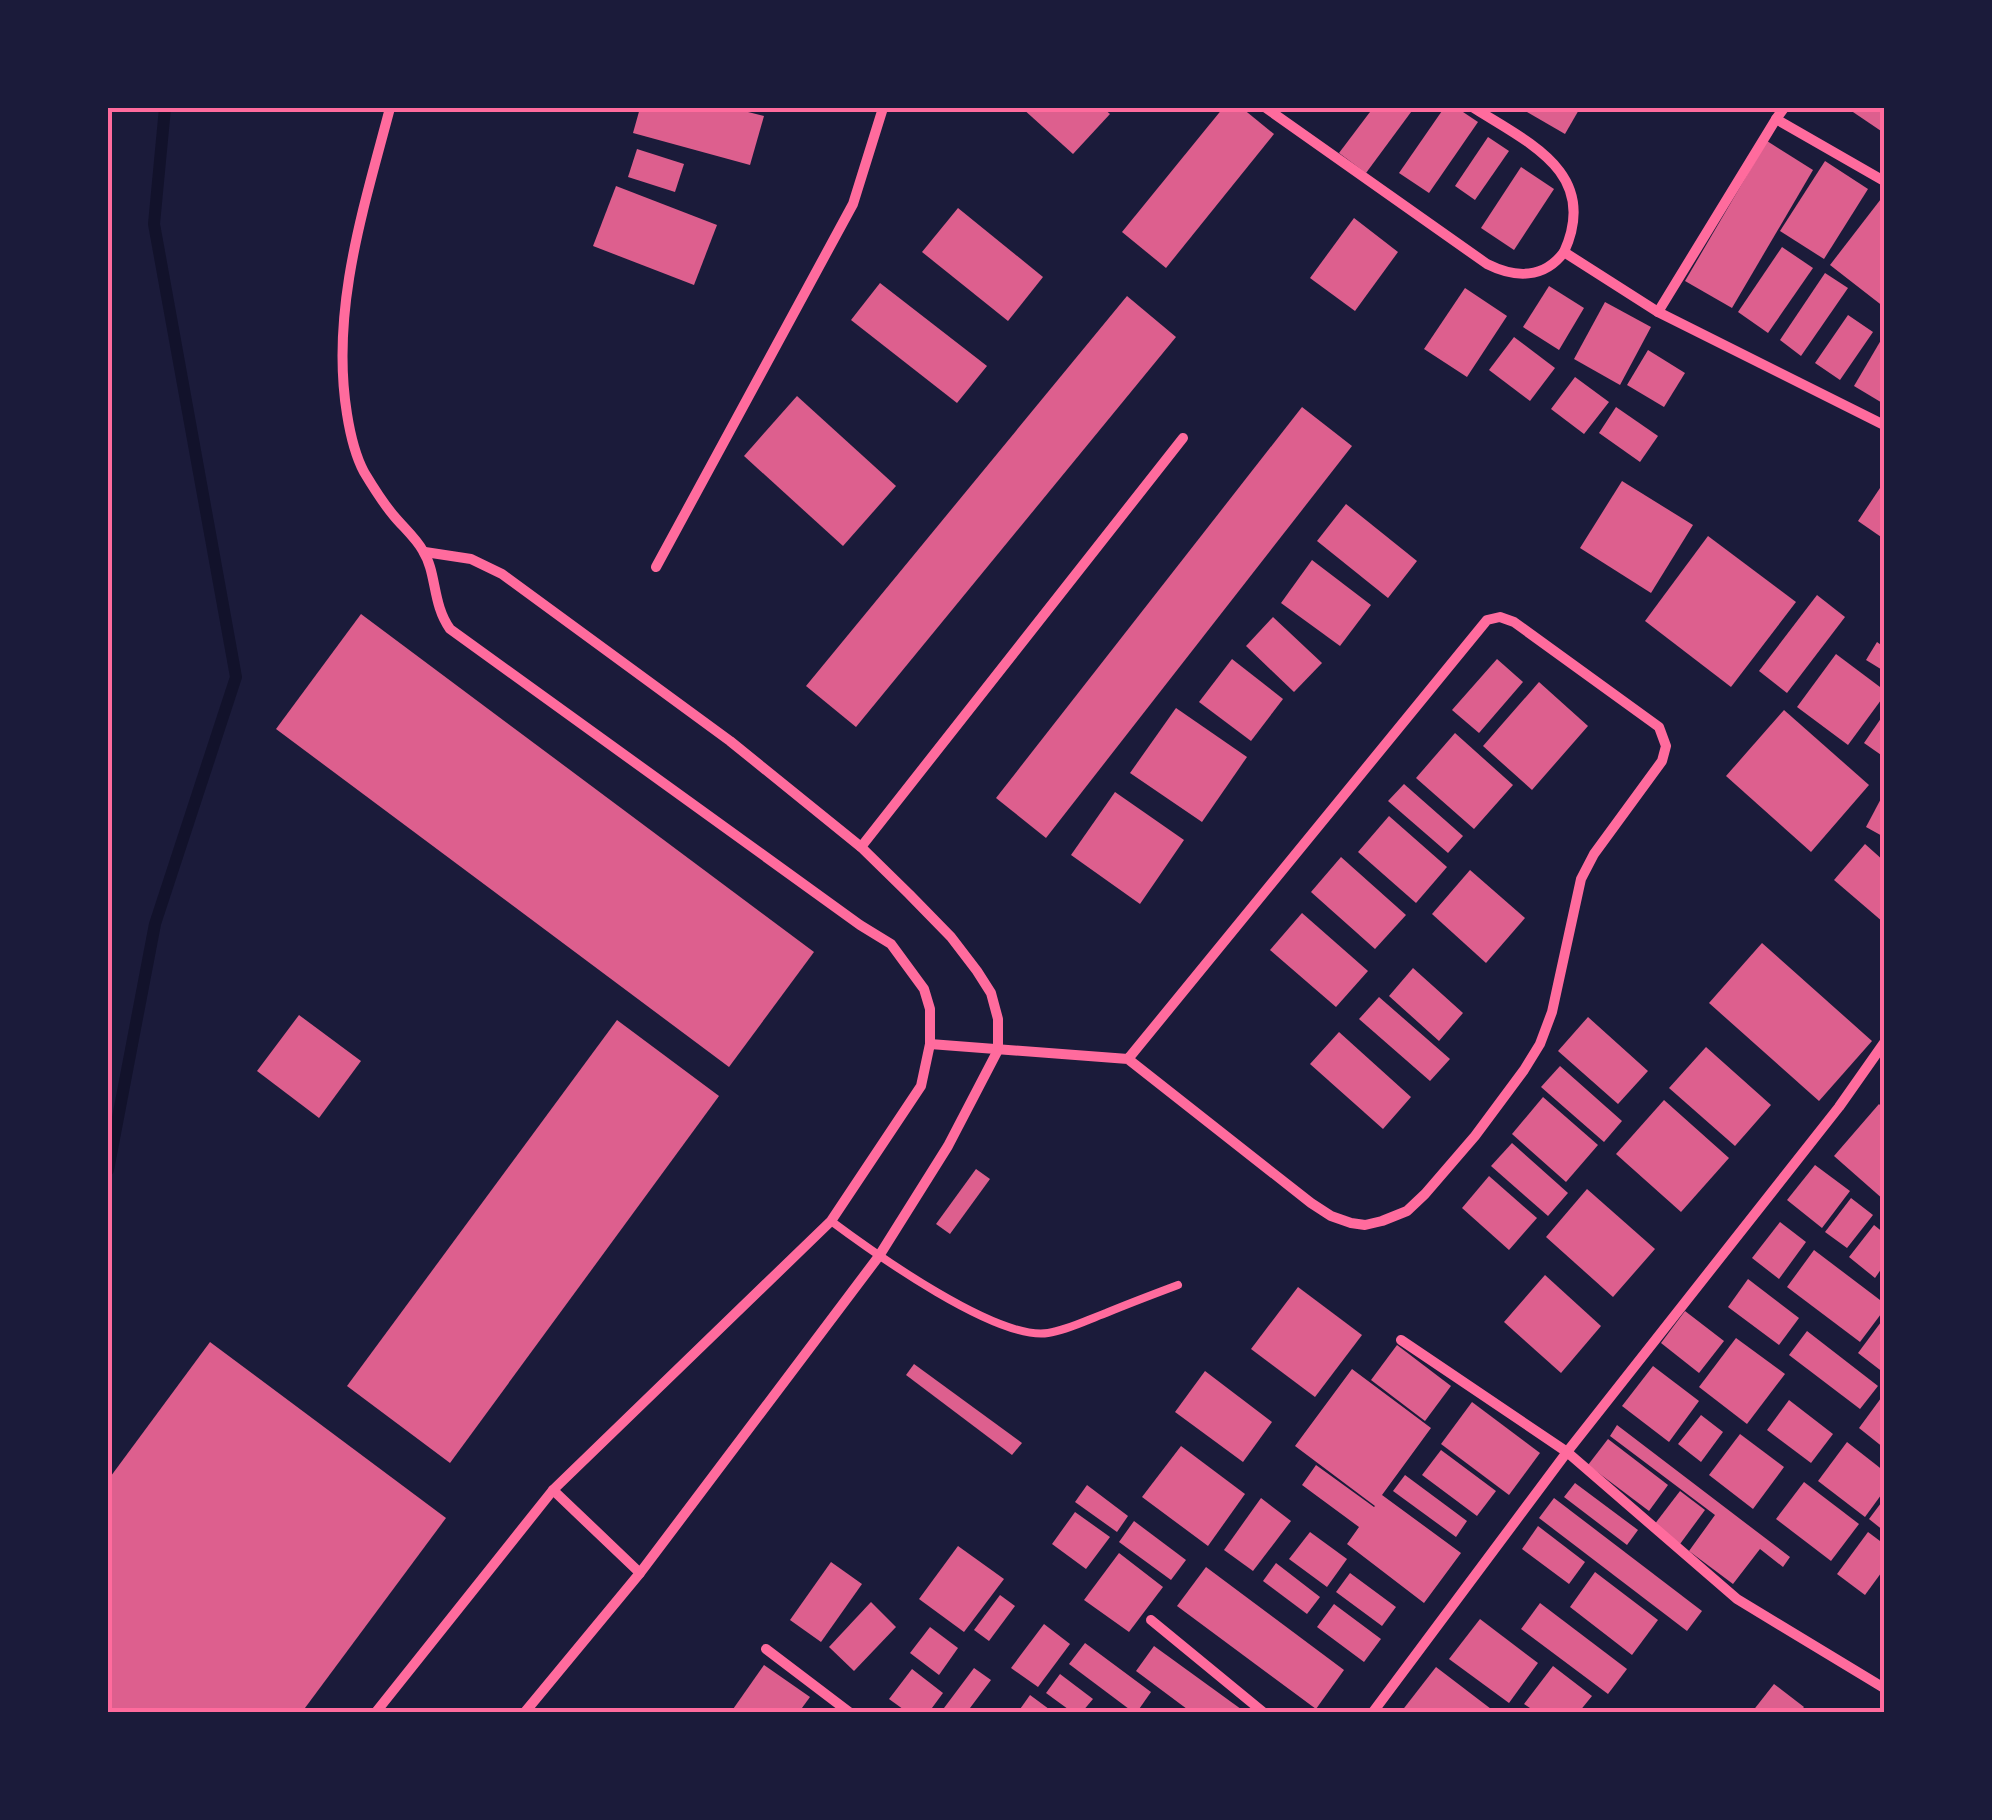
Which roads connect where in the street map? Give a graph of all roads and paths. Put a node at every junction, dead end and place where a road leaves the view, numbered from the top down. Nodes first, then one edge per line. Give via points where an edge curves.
1 (390, 108) edge
2 (883, 108) edge
3 (1266, 108) edge
4 (1474, 108) edge
5 (1784, 108) edge
6 (1776, 119) junction
7 (1884, 181) edge
8 (1564, 252) junction
9 (1658, 312) junction
10 (1884, 425) edge
11 (1184, 438) dead end
12 (425, 552) junction
13 (656, 567) dead end
14 (861, 847) junction
15 (1884, 1043) edge
16 (930, 1044) junction
17 (998, 1050) junction
18 (1128, 1059) junction
19 (832, 1222) junction
20 (879, 1256) junction
21 (1178, 1286) dead end
22 (1401, 1340) dead end
23 (1567, 1452) junction
24 (554, 1490) junction
25 (640, 1573) junction
26 (1151, 1620) dead end
27 (766, 1649) dead end
28 (1884, 1688) edge
29 (376, 1712) edge
30 (525, 1712) edge
31 (849, 1712) edge
32 (1263, 1712) edge
33 (1373, 1712) edge

1 - 12 street via 348,282 343,392 362,469
2 - 13 street via 852,204
3 - 8 street via 1501,270 1533,274
4 - 8 street via 1561,171 1574,225
5 - 6 street
6 - 7 street
6 - 9 street
8 - 9 street
9 - 10 street
11 - 14 street
12 - 14 street via 471,559 502,574 730,741
12 - 16 street via 450,629 891,944 924,989
14 - 17 street via 977,971 991,993
15 - 23 street
16 - 17 street
16 - 19 street via 920,1086
17 - 18 street
17 - 20 street
18 - 18 street via 1331,1216 1365,1225 1406,1211 1475,1136 1540,1044 1581,879 1662,761 1666,746 1659,728 1514,622 1487,620
19 - 20 lane
19 - 24 street
20 - 21 lane via 997,1324 1033,1333 1066,1329
20 - 25 street
22 - 23 street
23 - 28 street via 1738,1599
23 - 33 street
24 - 25 street
24 - 29 street
25 - 30 street
26 - 32 street
27 - 31 street

